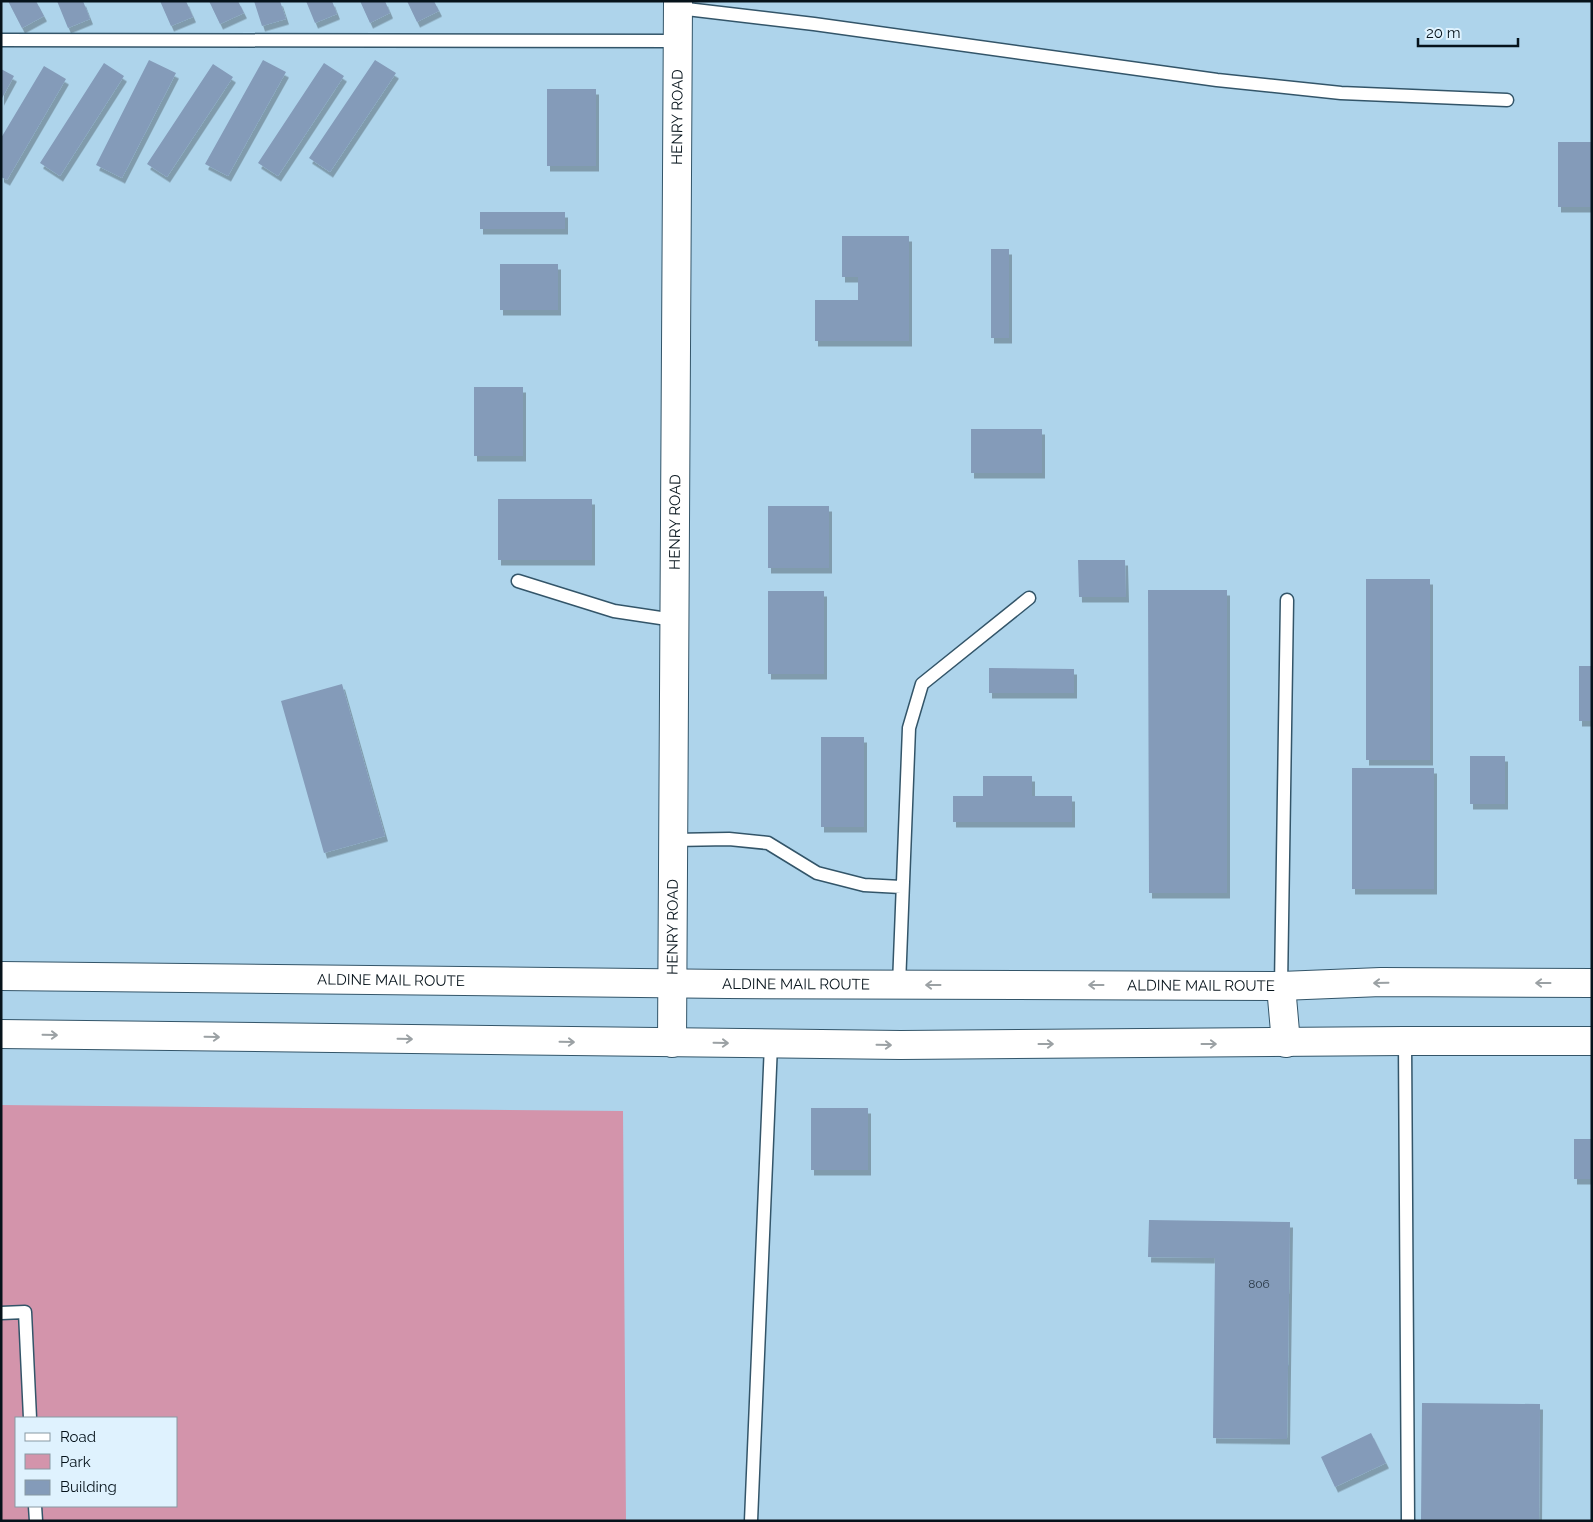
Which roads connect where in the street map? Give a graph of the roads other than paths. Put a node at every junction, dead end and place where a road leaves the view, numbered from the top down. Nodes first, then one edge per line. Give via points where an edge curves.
1 (678, 4) edge
2 (1, 40) edge
3 (678, 41) junction
4 (1507, 100) dead end
5 (518, 581) dead end
6 (1029, 598) dead end
7 (1287, 600) dead end
8 (674, 620) junction
9 (673, 840) junction
10 (901, 887) junction
11 (1, 976) edge
12 (672, 982) junction
13 (1592, 983) edge
14 (898, 985) junction
15 (1281, 986) junction
16 (1, 1034) edge
17 (1406, 1041) junction
18 (672, 1042) junction
19 (1592, 1042) edge
20 (1286, 1043) junction
21 (771, 1044) junction
22 (1, 1313) edge
23 (30, 1417) edge
24 (35, 1507) edge
25 (36, 1521) edge
26 (751, 1521) edge
27 (1408, 1521) edge

1 - 3 main road, HENRY ROAD
1 - 4 lane via 1217,80 1341,93
2 - 3 lane
3 - 8 main road, HENRY ROAD
5 - 8 lane via 614,611
6 - 10 lane via 922,684 909,728
7 - 15 lane
8 - 9 main road, HENRY ROAD
9 - 10 lane via 768,842 817,873 864,885
9 - 12 main road, HENRY ROAD
10 - 14 lane
11 - 12 main road, ALDINE MAIL ROUTE
12 - 14 main road, ALDINE MAIL ROUTE
12 - 18 main road, HENRY ROAD
13 -> 15 main road, ALDINE MAIL ROUTE via 1380,982
15 -> 14 main road, ALDINE MAIL ROUTE
15 - 20 main road
16 -> 18 main road
17 - 19 main road
17 - 20 main road
17 - 27 lane
18 -> 21 main road
21 -> 20 main road
21 - 26 lane
22 - 23 lane via 25,1312
24 - 25 lane

